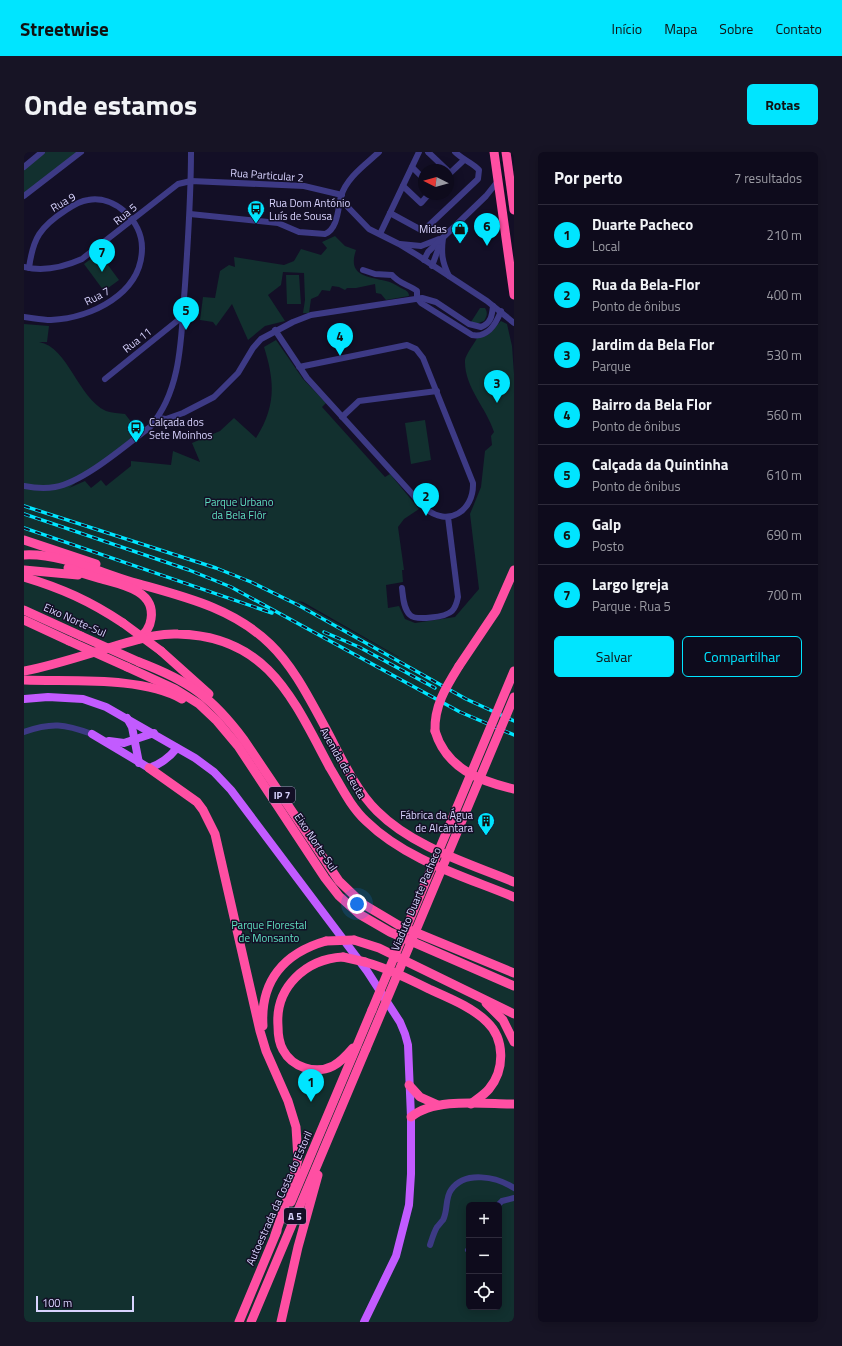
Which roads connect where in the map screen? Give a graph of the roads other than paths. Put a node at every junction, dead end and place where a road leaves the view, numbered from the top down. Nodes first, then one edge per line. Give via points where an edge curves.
1 (42, 152) edge
2 (82, 152) edge
3 (191, 152) edge
4 (379, 152) edge
5 (419, 152) edge
6 (428, 152) edge
7 (455, 152) edge
8 (494, 152) edge
9 (506, 152) edge
10 (464, 160) junction
11 (439, 164) edge
12 (24, 167) edge
13 (412, 167) junction
14 (454, 168) edge
15 (418, 173) edge
16 (191, 181) junction
17 (498, 181) junction
18 (403, 186) junction
19 (24, 196) edge
20 (341, 198) junction
21 (424, 200) edge
22 (514, 210) edge
23 (390, 213) junction
24 (190, 214) junction
25 (132, 220) junction
26 (380, 234) junction
27 (443, 238) junction
28 (399, 244) junction
29 (424, 260) junction
30 (432, 266) junction
31 (27, 268) edge
32 (363, 270) dead end
33 (450, 278) junction
34 (514, 294) edge
35 (417, 298) junction
36 (493, 306) junction
37 (501, 311) junction
38 (182, 317) junction
39 (24, 318) edge
40 (514, 323) edge
41 (275, 330) junction
42 (299, 367) junction
43 (105, 380) dead end
44 (437, 391) junction
45 (342, 417) junction
46 (158, 418) junction
47 (24, 486) edge
48 (448, 517) junction
49 (24, 540) edge
50 (24, 556) edge
51 (24, 570) edge
52 (514, 570) edge
53 (24, 577) edge
54 (93, 577) junction
55 (402, 588) dead end
56 (179, 596) junction
57 (24, 610) edge
58 (24, 620) edge
59 (135, 640) junction
60 (24, 666) edge
61 (36, 668) junction
62 (24, 671) edge
63 (514, 671) edge
64 (24, 680) edge
65 (306, 692) junction
66 (514, 697) edge
67 (24, 699) edge
68 (293, 700) junction
69 (221, 711) junction
70 (127, 717) junction
71 (217, 721) junction
72 (24, 732) edge
73 (154, 733) junction
74 (92, 734) junction
75 (134, 741) junction
76 (177, 748) junction
77 (140, 763) junction
78 (149, 768) junction
79 (357, 784) junction
80 (514, 788) edge
81 (344, 792) junction
82 (514, 882) edge
83 (514, 897) edge
84 (514, 973) edge
85 (514, 986) edge
86 (474, 994) junction
87 (514, 1014) edge
88 (358, 1042) junction
89 (514, 1042) edge
90 (271, 1063) junction
91 (342, 1084) joint
92 (409, 1085) junction
93 (471, 1104) junction
94 (438, 1105) junction
95 (512, 1105) edge
96 (340, 1111) junction
97 (410, 1117) junction
98 (514, 1188) edge
99 (514, 1198) edge
100 (501, 1202) edge
101 (275, 1235) junction
102 (430, 1244) dead end
103 (239, 1322) edge
104 (251, 1322) edge
105 (281, 1322) edge
106 (364, 1322) edge

1 - 12 street
2 - 19 street
3 - 16 street
4 - 20 street via 356,173
5 - 13 street
6 - 11 street
7 - 10 street
8 - 17 highway
9 - 22 highway
10 - 14 street
10 - 23 street via 480,170 478,179 423,231
13 - 15 street
13 - 18 street
16 - 20 street, Rua Particular 2 via 304,186
16 - 24 street
16 - 25 street, Rua 5 via 178,184
17 - 27 street
17 - 34 highway
18 - 21 street via 421,203
18 - 23 street
20 - 24 street via 333,229 324,235 299,232 278,223
20 - 26 street via 364,225
23 - 26 street
24 - 38 street
25 - 31 street, Rua 5 via 82,259 69,265 51,269
25 - 31 street, Rua 9 via 119,206 109,202 88,200 77,204 45,225 38,234
25 - 39 street, Rua 7 via 140,236 142,259 137,272 116,297 109,303 79,315 50,320
26 - 28 street
27 - 28 street via 422,246
27 - 29 street via 428,252
27 - 30 street
27 - 33 street via 442,260
28 - 29 street
29 - 30 street
30 - 33 street
32 - 35 street via 392,275 396,280 417,291
33 - 36 street
35 - 36 street via 436,302 476,327 488,324
35 - 37 street via 420,303 463,331 475,335 489,331
35 - 41 street via 311,315
36 - 37 street
37 - 40 street
38 - 43 street, Rua 11
38 - 46 street via 181,343 175,372 167,402
41 - 42 street
41 - 46 street via 253,348 238,373 214,397 183,413 166,419
42 - 44 street via 407,345 416,349 422,358
42 - 45 street
44 - 45 street via 359,401
44 - 48 street via 473,483 468,505 463,511
45 - 48 street via 425,508 439,516
46 - 47 street via 150,427 76,480 54,487
48 - 55 street via 457,605 444,615 418,618 410,615 405,607
49 - 56 highway via 114,570
50 - 54 highway via 64,566
50 - 56 highway via 40,555 63,560
51 - 54 highway
52 - 80 highway, bridge via 496,611 439,701 436,715 436,731 446,754 457,766 488,781
53 - 69 highway, bridge via 73,593 123,623 201,685
54 - 59 highway via 136,590 149,602 152,612 150,623 146,632
56 - 65 highway, Avenida de Ceuta via 230,615 251,628 285,661
57 - 69 highway, Eixo Norte-Sul / IP 7, bridge via 171,674 194,688
58 - 71 highway, Eixo Norte-Sul / IP 7, bridge via 180,692 199,704
59 - 61 highway, Avenida de Ceuta
59 - 68 highway, Avenida de Ceuta via 167,634 201,635 237,647 271,671
60 - 61 highway
61 - 62 highway, Avenida de Ceuta
63 - 88 highway, Viaduto Duarte Pacheco, bridge
64 - 71 highway via 147,687 175,695
65 - 68 highway
65 - 79 highway, Avenida de Ceuta
66 - 96 highway, Viaduto Duarte Pacheco, bridge
67 - 70 main road via 48,697 83,700 106,706
68 - 81 highway, Avenida de Ceuta
69 - 84 highway, Eixo Norte-Sul / IP 7 via 244,740 339,881 363,904 397,924
70 - 73 main road
70 - 75 main road
71 - 85 highway, Eixo Norte-Sul / IP 7 via 238,746 325,878 339,896 359,914 390,932
72 - 74 street via 41,726 66,725
73 - 75 main road
73 - 76 main road
74 - 75 main road via 117,743
74 - 77 main road
75 - 77 main road
76 - 78 main road via 158,766
76 - 92 main road via 214,772 231,790 367,971 405,1034 408,1045
77 - 78 main road
78 - 90 highway via 197,802 215,834 260,1031
79 - 81 highway
79 - 82 highway, Avenida de Ceuta via 377,812 403,832 425,845
81 - 83 highway, Avenida de Ceuta via 366,821 390,842 423,860
86 - 87 highway
86 - 89 highway via 500,1017
86 - 90 highway, bridge via 379,948 354,940 326,941 302,950 286,961 271,981 262,1018
88 - 91 highway, Viaduto Duarte Pacheco
88 - 93 highway, bridge via 339,1062 329,1068 317,1070 302,1067 282,1049 278,1010 281,1000 291,982 311,965 343,957 365,962 467,1008 485,1020 494,1030 500,1048 499,1071 489,1090
90 - 101 highway via 291,1109 298,1145 298,1159 292,1185
91 - 101 highway, Autoestrada da Costa do Estoril / A 5 via 299,1186
92 - 94 highway via 420,1097
92 - 97 main road
93 - 94 highway
93 - 95 highway
94 - 97 highway via 419,1110
96 - 104 highway, Autoestrada da Costa do Estoril / A 5
96 - 105 highway via 303,1228
97 - 106 main road via 411,1189 405,1223 396,1256
98 - 102 street via 487,1177 460,1182 450,1191 443,1220
99 - 100 street
101 - 103 highway, Autoestrada da Costa do Estoril / A 5

